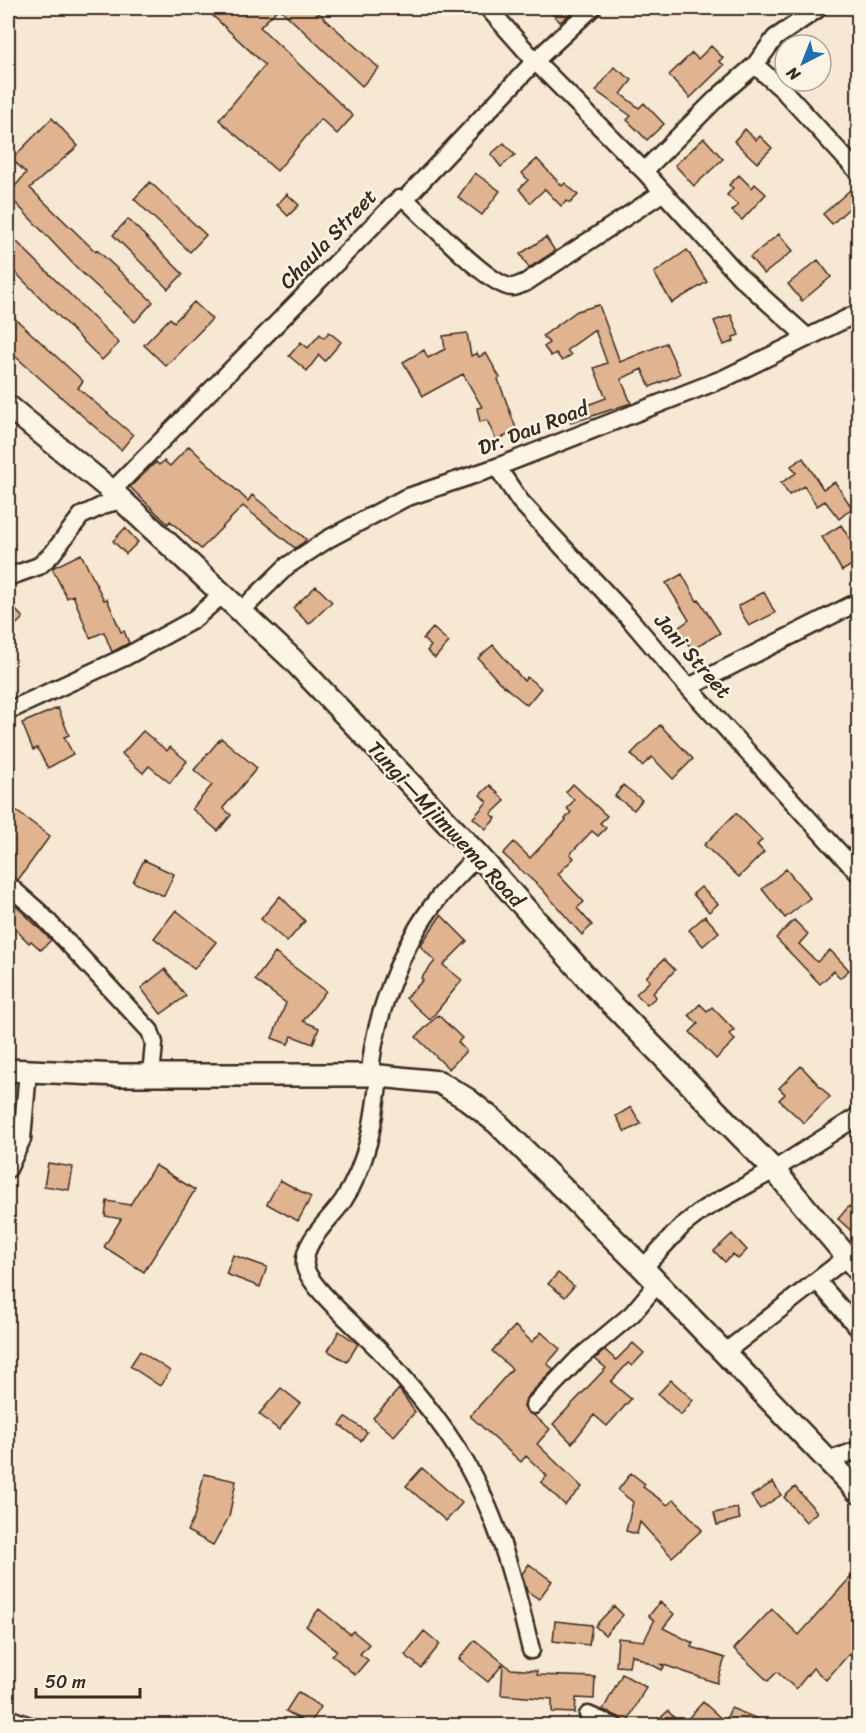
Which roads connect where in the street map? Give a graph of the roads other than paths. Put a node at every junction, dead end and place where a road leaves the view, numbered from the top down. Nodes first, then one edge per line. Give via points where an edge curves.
1 (488, 8) edge
2 (591, 8) edge
3 (819, 8) edge
4 (535, 61) junction
5 (755, 65) junction
6 (644, 171) junction
7 (858, 172) edge
8 (662, 193) junction
9 (405, 199) junction
10 (858, 313) edge
11 (808, 338) junction
12 (8, 406) edge
13 (496, 467) junction
14 (118, 496) junction
15 (8, 577) edge
16 (223, 594) junction
17 (858, 602) edge
18 (241, 611) junction
19 (689, 687) junction
20 (8, 711) edge
21 (478, 855) junction
22 (857, 870) edge
23 (8, 885) edge
24 (18, 1070) edge
25 (151, 1076) junction
26 (375, 1076) junction
27 (858, 1116) edge
28 (8, 1169) edge
29 (774, 1170) junction
30 (853, 1263) edge
31 (651, 1276) junction
32 (818, 1282) junction
33 (858, 1328) edge
34 (724, 1353) junction
35 (534, 1405) dead end
36 (858, 1450) edge
37 (827, 1461) junction
38 (858, 1492) edge
39 (531, 1650) dead end
40 (588, 1715) dead end
41 (8, 1718) edge
42 (30, 1725) edge
43 (614, 1725) edge

1 - 4 street
2 - 4 street
3 - 5 street via 775,38
4 - 6 street
4 - 9 street
5 - 6 street
5 - 7 street
6 - 8 street
8 - 9 street, Chaula Street via 525,283 512,287 498,283 475,266
8 - 11 street via 740,277
9 - 14 street, Chaula Street via 393,202
10 - 11 street, Dr. Dau Road
11 - 13 street, Dr. Dau Road via 725,378
12 - 14 street, Tungi—Mjimwema Road
13 - 18 street, Dr. Dau Road via 405,498 328,539 287,566
13 - 19 street, Jani Street via 520,501
14 - 15 street via 81,516 39,566
14 - 16 street, Tungi—Mjimwema Road
16 - 18 street, Tungi—Mjimwema Road
16 - 20 street via 193,620 125,657
17 - 19 street
18 - 21 street, Tungi—Mjimwema Road via 292,659
19 - 22 street, Jani Street
21 - 26 street via 436,900 416,931 380,1020 371,1057
21 - 29 street, Tungi—Mjimwema Road via 594,986
23 - 25 street via 39,912 150,1031 154,1043
24 - 25 street
24 - 28 street via 22,1139
25 - 26 street
26 - 31 street via 439,1082 467,1099
26 - 39 street via 373,1130 365,1157 343,1201 306,1253 305,1268 320,1290 382,1353 452,1440 472,1474 512,1576
27 - 29 street
29 - 30 street, Tungi—Mjimwema Road
29 - 31 street via 704,1209 682,1226
30 - 32 street
31 - 34 street
31 - 35 street via 632,1314 577,1360
32 - 33 street
32 - 34 street
34 - 37 street
36 - 37 street
37 - 38 street
40 - 43 street
41 - 42 street

